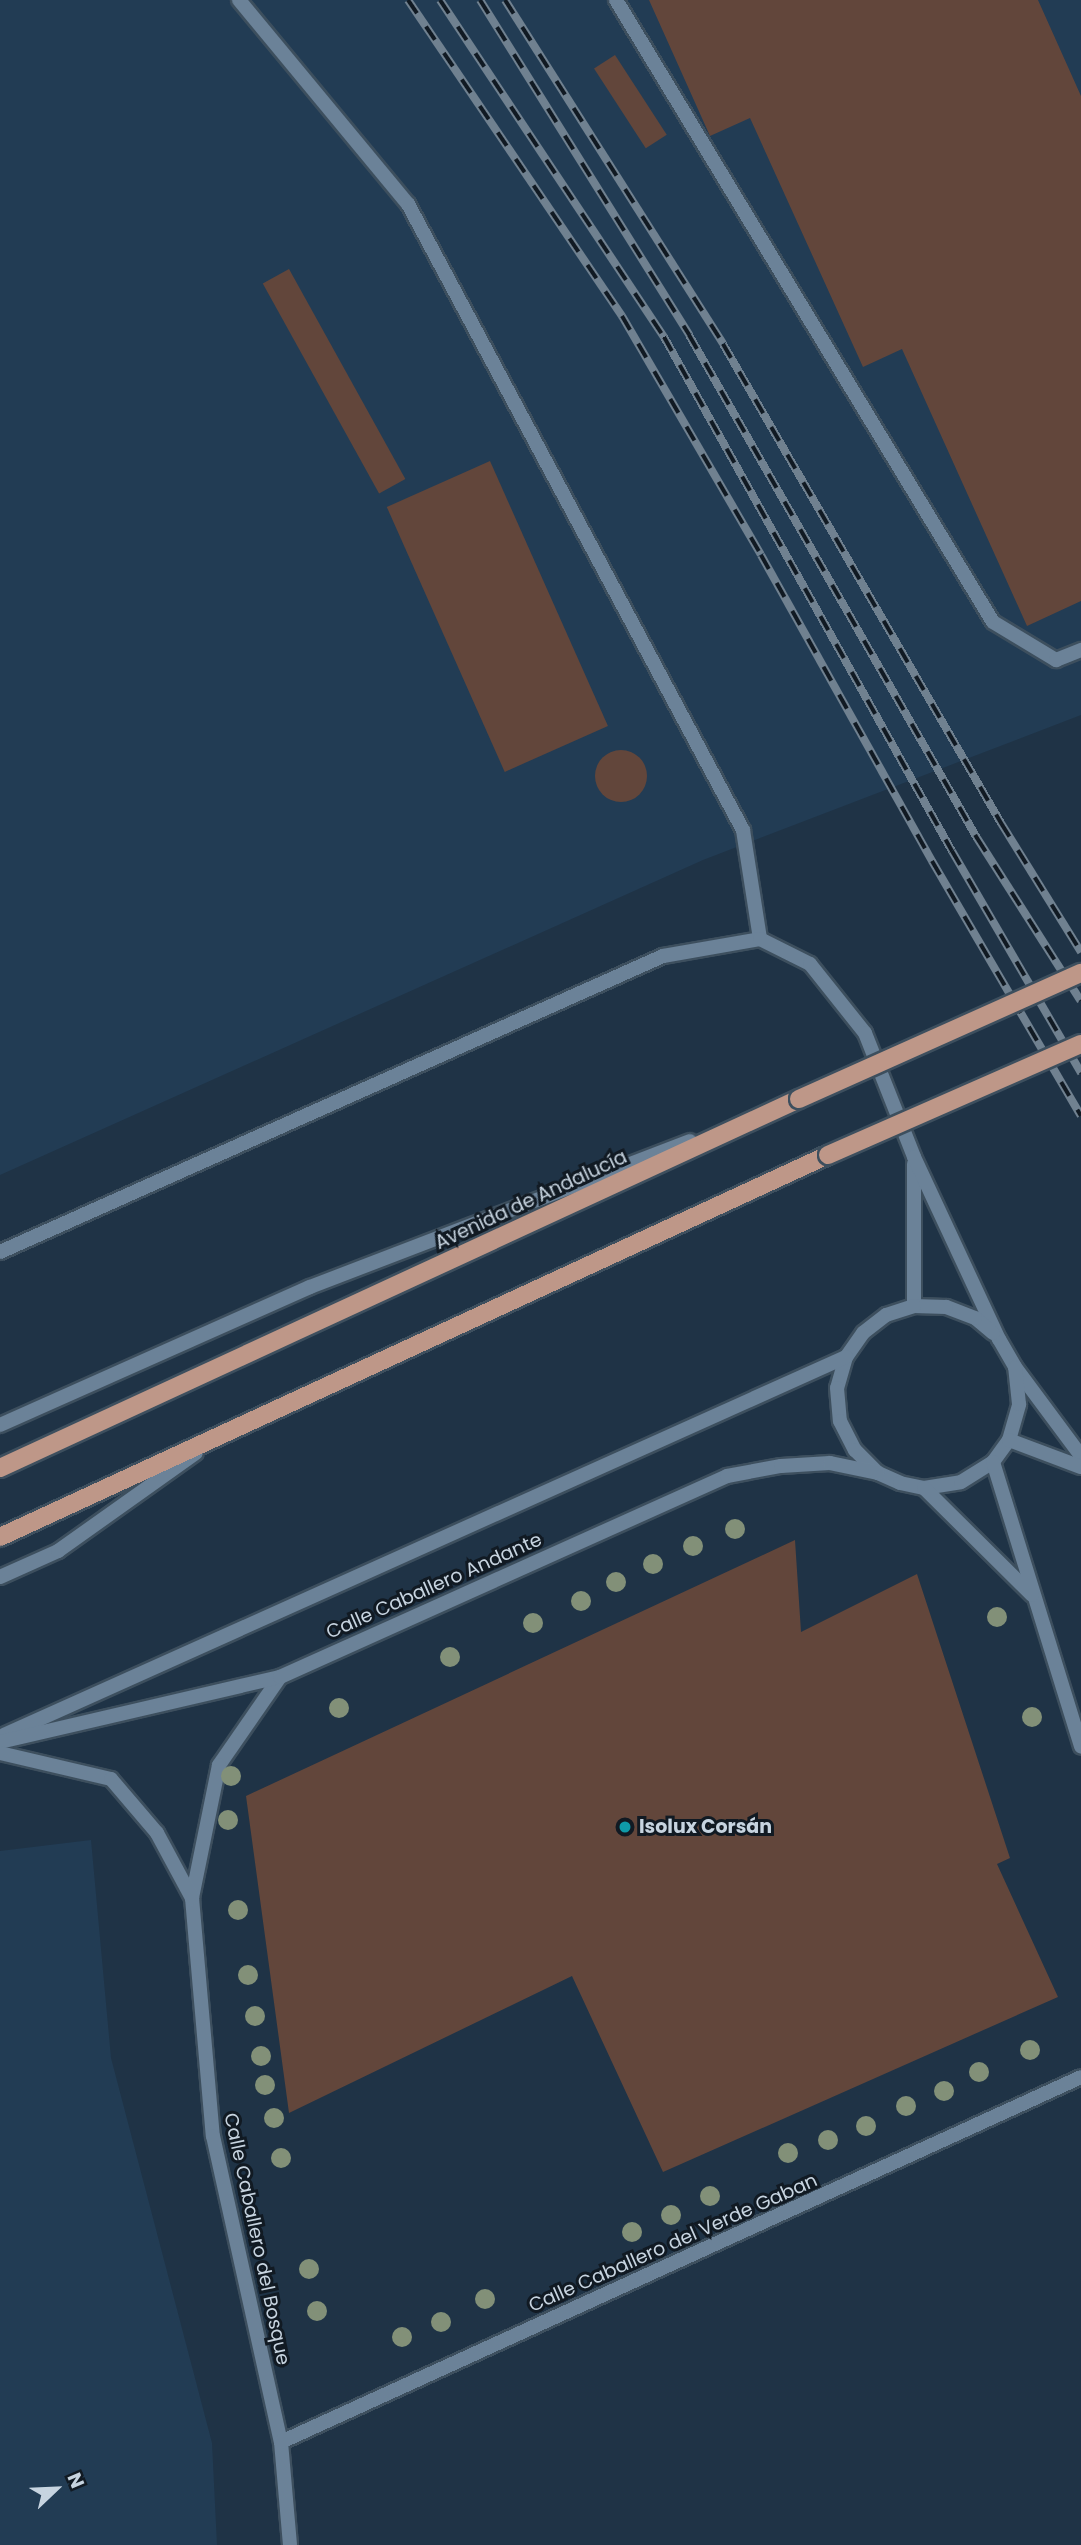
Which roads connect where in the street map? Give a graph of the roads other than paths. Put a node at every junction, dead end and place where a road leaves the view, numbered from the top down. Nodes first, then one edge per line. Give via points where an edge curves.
1 (239, 0) edge
2 (616, 0) edge
3 (1081, 650) edge
4 (760, 939) junction
5 (1081, 973) edge
6 (1081, 1044) edge
7 (799, 1099) junction
8 (914, 1157) junction
9 (0, 1252) edge
10 (914, 1306) junction
11 (999, 1339) junction
12 (846, 1357) junction
13 (1015, 1367) junction
14 (0, 1425) edge
15 (220, 1435) junction
16 (1009, 1440) junction
17 (1081, 1456) edge
18 (993, 1462) junction
19 (1081, 1467) edge
20 (0, 1468) edge
21 (878, 1473) junction
22 (923, 1488) junction
23 (0, 1537) edge
24 (0, 1577) edge
25 (1033, 1596) junction
26 (280, 1677) junction
27 (0, 1740) edge
28 (1081, 1747) edge
29 (0, 1753) edge
30 (191, 1898) junction
31 (1081, 2077) edge
32 (281, 2442) junction
33 (290, 2545) edge

1 - 4 street via 408,204 743,830
2 - 3 street via 993,622 1056,660
4 - 8 street via 810,964 865,1033
4 - 9 street via 663,956
5 - 7 main road, Avenida de Andalucía, bridge
6 - 15 main road, bridge via 828,1154
7 - 14 street via 310,1287
7 - 20 main road, Avenida de Andalucía
8 - 10 street
8 - 11 street
10 - 11 street via 956,1310 975,1318
10 - 12 street via 886,1315 863,1333
11 - 13 street
12 - 21 street via 837,1388 840,1421 855,1450
12 - 27 street, Calle Caballero Andante
13 - 16 street via 1019,1404
13 - 17 street
15 - 23 main road
15 - 24 street via 58,1551
16 - 18 street
16 - 19 street
18 - 22 street via 961,1482
18 - 25 street
21 - 22 street
21 - 26 street, Calle Caballero Andante via 830,1463 727,1476
22 - 25 street
25 - 28 street
26 - 27 street, Calle Caballero Andante
26 - 30 street, Calle Caballero del Bosque via 219,1765
29 - 30 street, Calle Caballero del Bosque via 111,1779 157,1833
30 - 32 street, Calle Caballero del Bosque via 213,2136
31 - 32 street, Calle Caballero del Verde Gaban
32 - 33 street, Calle Caballero del Bosque

